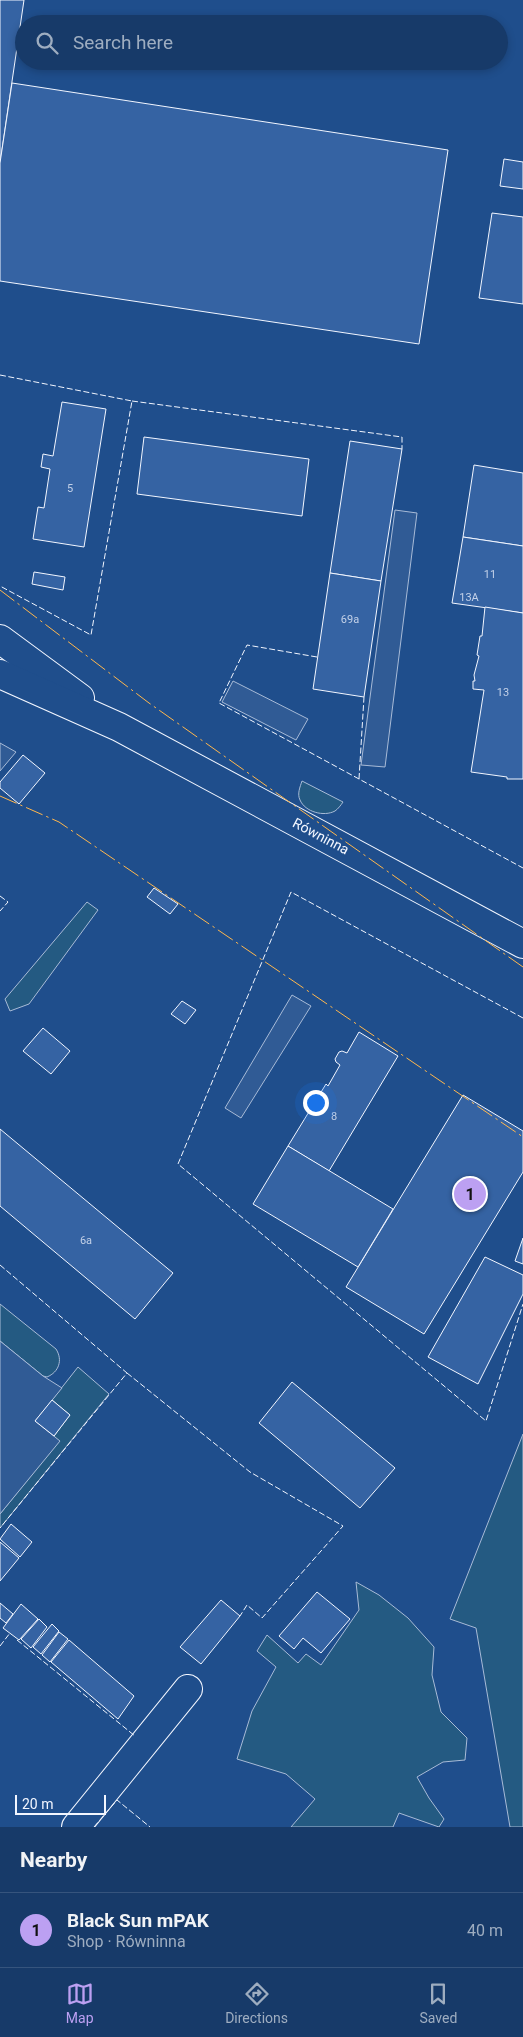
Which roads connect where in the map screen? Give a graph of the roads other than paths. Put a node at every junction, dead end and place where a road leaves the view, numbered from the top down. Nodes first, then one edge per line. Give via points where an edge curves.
1 (0, 639) edge
2 (0, 674) edge
3 (119, 727) junction
4 (523, 944) edge
5 (188, 1689) dead end
6 (76, 1827) edge

1 - 3 street, Równinna
2 - 3 street, Równinna
3 - 4 street, Równinna
5 - 6 street

